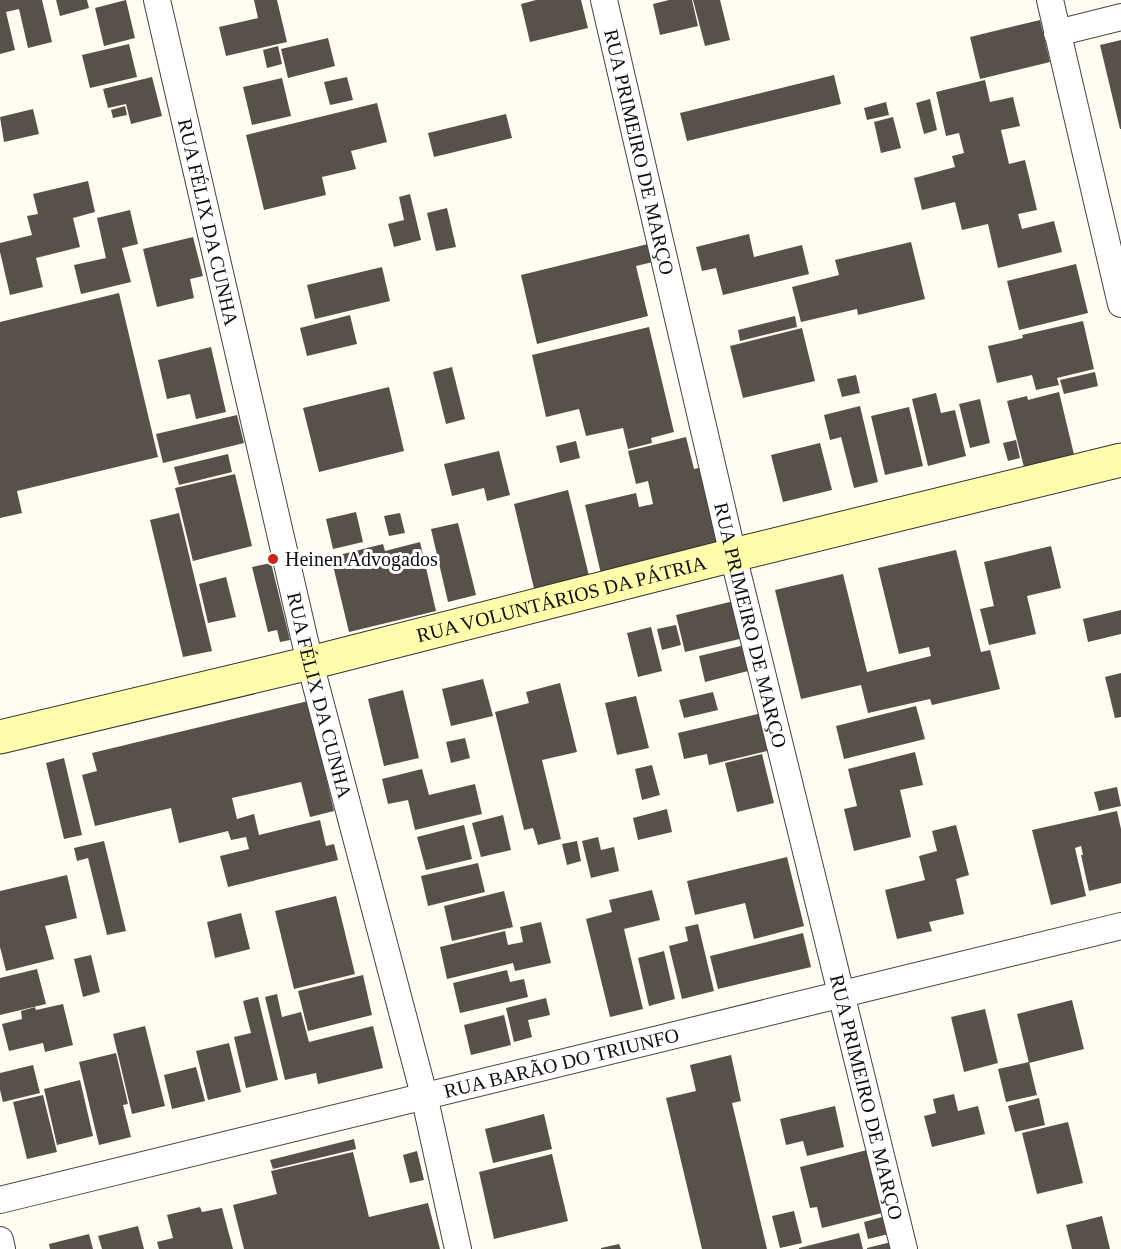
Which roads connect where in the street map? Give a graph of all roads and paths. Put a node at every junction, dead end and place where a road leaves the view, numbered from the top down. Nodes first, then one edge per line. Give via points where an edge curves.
1 (157, 0) edge
2 (604, 0) edge
3 (1050, 0) edge
4 (1121, 17) edge
5 (1057, 33) junction
6 (1121, 304) edge
7 (1121, 460) edge
8 (733, 555) junction
9 (310, 663) junction
10 (0, 737) edge
11 (1121, 926) edge
12 (842, 995) junction
13 (424, 1095) junction
14 (0, 1200) edge
15 (0, 1240) edge
16 (2, 1249) edge
17 (458, 1249) edge
18 (904, 1249) edge

1 - 9 street, RUA FÉLIX DA CUNHA
2 - 8 street, RUA PRIMEIRO DE MARÇO
3 - 5 street
4 - 5 street
5 - 6 street
7 - 8 main road, RUA VOLUNTÁRIOS DA PÁTRIA
8 - 9 main road, RUA VOLUNTÁRIOS DA PÁTRIA
8 - 12 street, RUA PRIMEIRO DE MARÇO
9 - 10 main road, RUA VOLUNTÁRIOS DA PÁTRIA
9 - 13 street, RUA FÉLIX DA CUNHA
11 - 12 street, RUA BARÃO DO TRIUNFO
12 - 13 street, RUA BARÃO DO TRIUNFO
12 - 18 street, RUA PRIMEIRO DE MARÇO
13 - 14 street, RUA BARÃO DO TRIUNFO
13 - 17 street, RUA FÉLIX DA CUNHA
15 - 16 street

